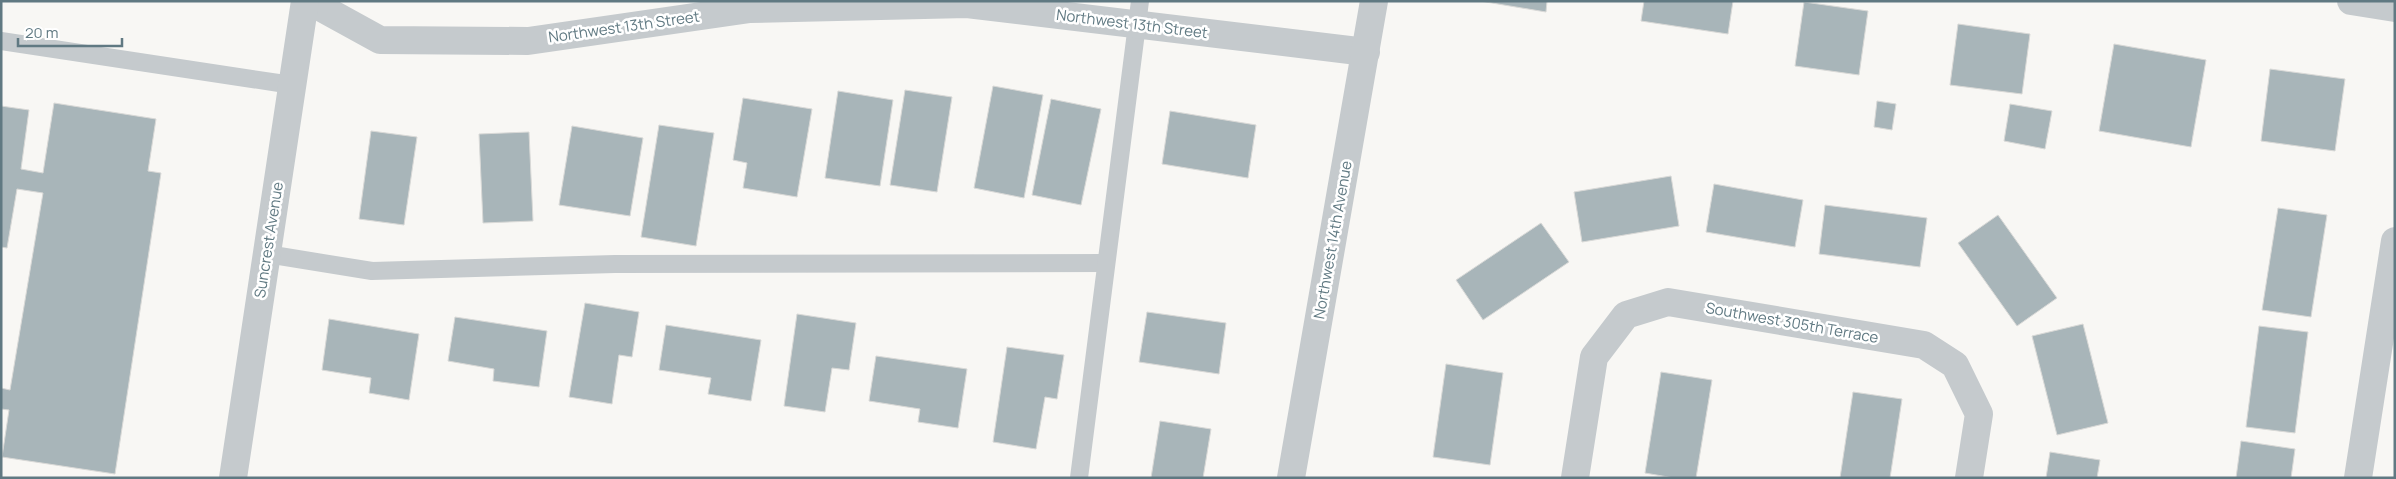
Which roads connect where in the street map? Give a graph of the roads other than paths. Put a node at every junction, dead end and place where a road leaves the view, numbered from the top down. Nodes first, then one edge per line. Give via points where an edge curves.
1 (305, 1) edge
2 (309, 1) edge
3 (1374, 1) edge
4 (2351, 1) edge
5 (2395, 8) edge
6 (1138, 13) edge
7 (1, 41) edge
8 (1366, 52) junction
9 (292, 85) junction
10 (2395, 241) edge
11 (267, 254) junction
12 (1106, 263) junction
13 (233, 478) edge
14 (1079, 478) edge
15 (1291, 478) edge
16 (1575, 478) edge
17 (1969, 478) edge
18 (2358, 478) edge

1 - 9 street, Suncrest Avenue
2 - 6 street, Northwest 13th Street via 380,40 528,41 750,9 957,5
3 - 8 street, Northwest 14th Avenue
4 - 5 street
6 - 8 street, Northwest 13th Street
6 - 12 lane
7 - 9 lane
8 - 15 street, Northwest 14th Avenue
9 - 11 street, Suncrest Avenue
10 - 18 street
11 - 12 lane via 372,271 616,264
11 - 13 street, Suncrest Avenue
12 - 14 lane
16 - 17 street, Southwest 305th Terrace via 1594,357 1626,315 1668,302 1924,345 1955,365 1979,414

